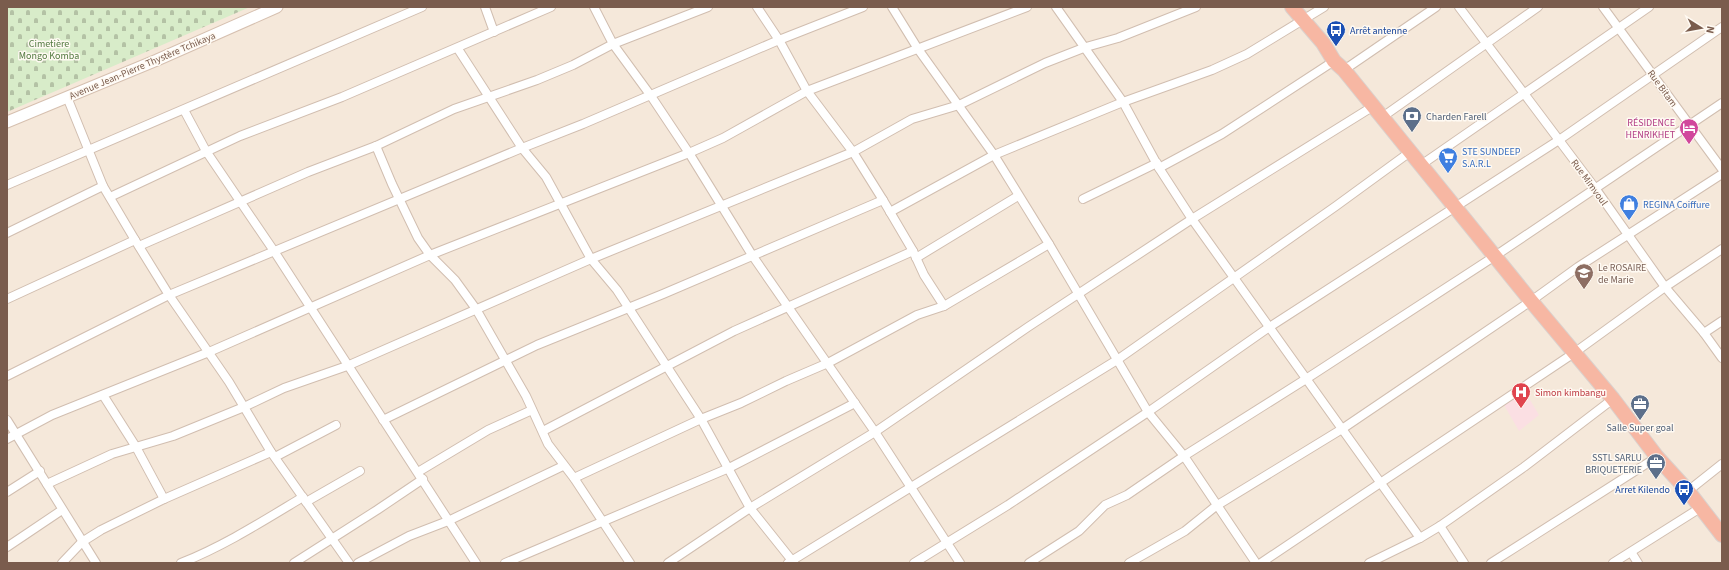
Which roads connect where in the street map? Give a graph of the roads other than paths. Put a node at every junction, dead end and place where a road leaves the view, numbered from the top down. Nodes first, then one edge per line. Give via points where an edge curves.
1 (277, 7) edge
2 (422, 7) edge
3 (485, 7) edge
4 (551, 7) edge
5 (594, 7) edge
6 (708, 7) edge
7 (758, 7) edge
8 (864, 7) edge
9 (892, 7) edge
10 (1027, 7) edge
11 (1056, 7) edge
12 (1196, 7) edge
13 (1292, 7) edge
14 (1324, 7) edge
15 (1436, 7) edge
16 (1459, 7) edge
17 (1538, 7) edge
18 (1603, 7) edge
19 (1649, 7) edge
20 (1304, 21) junction
21 (1722, 27) edge
22 (1619, 28) junction
23 (494, 32) junction
24 (778, 40) junction
25 (1486, 43) junction
26 (613, 44) junction
27 (458, 48) junction
28 (1086, 48) junction
29 (918, 49) junction
30 (1339, 66) junction
31 (1653, 74) junction
32 (807, 91) junction
33 (1524, 93) junction
34 (651, 96) junction
35 (67, 97) junction
36 (488, 97) junction
37 (1123, 102) junction
38 (1722, 102) edge
39 (959, 105) junction
40 (184, 110) junction
41 (1377, 112) junction
42 (7, 122) edge
43 (1689, 124) junction
44 (1559, 140) junction
45 (376, 146) junction
46 (522, 148) junction
47 (88, 151) junction
48 (206, 151) junction
49 (853, 152) junction
50 (1410, 152) junction
51 (689, 153) junction
52 (994, 154) junction
53 (1158, 165) junction
54 (1420, 165) junction
55 (1722, 169) edge
56 (1722, 174) edge
57 (7, 185) edge
58 (103, 186) junction
59 (1595, 188) junction
60 (1018, 196) junction
61 (110, 197) junction
62 (1083, 199) dead end
63 (400, 200) junction
64 (883, 200) junction
65 (241, 202) junction
66 (560, 203) junction
67 (720, 206) junction
68 (1456, 208) junction
69 (890, 212) junction
70 (1192, 220) junction
71 (7, 233) edge
72 (1628, 235) junction
73 (137, 243) junction
74 (1049, 244) junction
75 (1722, 249) edge
76 (274, 251) junction
77 (430, 255) junction
78 (752, 255) junction
79 (915, 255) junction
80 (1494, 256) junction
81 (591, 259) junction
82 (1233, 279) junction
83 (1665, 287) junction
84 (169, 295) junction
85 (1079, 295) junction
86 (7, 299) edge
87 (1531, 301) junction
88 (944, 306) junction
89 (309, 307) junction
90 (786, 307) junction
91 (628, 308) junction
92 (476, 309) junction
93 (1722, 321) edge
94 (1268, 328) junction
95 (1704, 333) junction
96 (209, 352) junction
97 (1574, 353) junction
98 (1722, 358) edge
99 (1117, 360) junction
100 (506, 361) junction
101 (828, 363) junction
102 (347, 366) junction
103 (665, 366) junction
104 (7, 376) edge
105 (1306, 379) junction
106 (103, 395) junction
107 (1613, 399) junction
108 (855, 403) junction
109 (244, 407) junction
110 (532, 410) junction
111 (1148, 412) junction
112 (701, 419) junction
113 (7, 420) edge
114 (383, 420) junction
115 (336, 425) dead end
116 (1342, 428) junction
117 (542, 431) junction
118 (875, 432) junction
119 (16, 434) junction
120 (7, 439) edge
121 (136, 447) junction
122 (273, 455) junction
123 (1184, 456) junction
124 (1657, 458) junction
125 (1722, 464) edge
126 (563, 466) junction
127 (730, 468) junction
128 (40, 471) junction
129 (360, 472) dead end
130 (420, 475) junction
131 (574, 478) junction
132 (1382, 483) junction
133 (47, 484) junction
134 (912, 487) junction
135 (1688, 491) junction
136 (7, 492) edge
137 (164, 499) junction
138 (304, 500) junction
139 (1216, 506) junction
140 (750, 508) junction
141 (1700, 508) junction
142 (62, 510) junction
143 (448, 520) junction
144 (602, 521) junction
145 (1440, 526) junction
146 (1722, 534) edge
147 (1420, 538) junction
148 (332, 539) junction
149 (82, 542) junction
150 (947, 542) junction
151 (7, 547) edge
152 (1631, 552) junction
153 (791, 562) edge
154 (62, 563) edge
155 (96, 563) edge
156 (181, 563) edge
157 (294, 563) edge
158 (349, 563) edge
159 (358, 563) edge
160 (476, 563) edge
161 (505, 563) edge
162 (630, 563) edge
163 (668, 563) edge
164 (914, 563) edge
165 (960, 563) edge
166 (1029, 563) edge
167 (1129, 563) edge
168 (1256, 563) edge
169 (1261, 563) edge
170 (1368, 563) edge
171 (1464, 563) edge
172 (1491, 563) edge
173 (1613, 563) edge
174 (1638, 563) edge

1 - 35 street, Avenue Jean-Pierre Thystère Tchikaya
2 - 40 street
3 - 23 street
4 - 23 street
5 - 26 street
6 - 26 street
7 - 24 street
8 - 24 street
9 - 29 street
10 - 29 street
11 - 28 street
12 - 28 street
13 - 20 highway
14 - 20 street
15 - 30 street
16 - 25 street, Rue Mimvoul
17 - 25 street
18 - 22 street, Rue Bitam
19 - 22 street
20 - 30 highway
20 - 37 street via 1247,54 1212,70
21 - 31 street
22 - 31 street, Rue Bitam
22 - 33 street
23 - 27 street
24 - 32 street
24 - 34 street
25 - 33 street, Rue Mimvoul
25 - 41 street
26 - 34 street
26 - 36 street via 573,65
27 - 36 street
27 - 48 street
28 - 37 street
28 - 39 street via 1045,63
29 - 32 street
29 - 39 street
30 - 41 highway
30 - 53 street via 1222,134
31 - 43 street, Rue Bitam
31 - 44 street
32 - 49 street
32 - 51 street via 723,138
33 - 44 street, Rue Mimvoul
33 - 54 street
34 - 46 street
34 - 51 street
35 - 42 street, Avenue Jean-Pierre Thystère Tchikaya
35 - 47 street
36 - 45 street via 420,124
36 - 46 street
37 - 52 street
37 - 53 street
38 - 43 street
39 - 49 street via 912,119
39 - 52 street
40 - 47 street
40 - 48 street
41 - 50 highway
41 - 70 street
43 - 55 street, Rue Bitam
43 - 59 street
44 - 59 street, Rue Mimvoul
44 - 68 street
45 - 63 street
45 - 65 street via 308,172
46 - 63 street
46 - 66 street via 546,177
47 - 57 street
47 - 58 street
48 - 61 street
48 - 65 street
49 - 64 street
49 - 67 street
50 - 54 highway
50 - 82 street
51 - 66 street
51 - 67 street
52 - 60 street
52 - 69 street
53 - 62 street
53 - 70 street
54 - 68 highway
56 - 72 street
58 - 61 street
58 - 71 street
59 - 72 street, Rue Mimvoul
59 - 80 street
60 - 74 street
60 - 79 street
61 - 73 street
63 - 76 street
63 - 77 street via 418,238
64 - 69 street
64 - 78 street
65 - 73 street
65 - 76 street
66 - 77 street
66 - 81 street
67 - 78 street
67 - 81 street
68 - 80 highway
68 - 94 street
69 - 79 street
70 - 82 street
70 - 85 street
72 - 83 street, Rue Mimvoul
72 - 87 street
73 - 84 street
73 - 86 street
74 - 85 street
74 - 88 street
75 - 83 street
76 - 84 street
76 - 89 street
77 - 89 street
77 - 92 street via 454,280
78 - 90 street
78 - 91 street
79 - 88 street via 924,275
79 - 90 street
80 - 87 highway
80 - 105 street
81 - 91 street via 617,290
81 - 92 street
82 - 94 street
82 - 99 street
83 - 95 street, Rue Mimvoul
83 - 97 street
84 - 96 street
84 - 104 street
85 - 99 street
85 - 118 street
87 - 97 highway
87 - 116 street
88 - 101 street via 916,315
89 - 96 street
89 - 102 street
90 - 101 street
90 - 103 street
91 - 100 street via 537,345
91 - 103 street
92 - 100 street
92 - 102 street
93 - 95 street
94 - 105 street
94 - 111 street
95 - 98 street, Rue Mimvoul
96 - 106 street
96 - 109 street
97 - 107 highway
97 - 132 street
99 - 111 street
99 - 134 street
100 - 110 street
100 - 114 street
101 - 108 street
101 - 112 street
102 - 109 street via 284,388
102 - 114 street
103 - 112 street
103 - 117 street
105 - 116 street
105 - 123 street
106 - 119 street via 52,415
106 - 121 street
107 - 124 highway
107 - 145 street via 1524,467
108 - 118 street
108 - 127 street
109 - 121 street via 172,436
109 - 122 street
110 - 117 street
110 - 130 street via 488,430
111 - 123 street
111 - 150 street via 1008,505
112 - 127 street
112 - 131 street
113 - 119 street
114 - 130 street
115 - 122 street
116 - 132 street
116 - 139 street
117 - 126 street
118 - 134 street
118 - 140 street
119 - 120 street
119 - 128 street
121 - 133 street via 95,461
121 - 137 street
122 - 137 street
122 - 138 street
123 - 139 street
123 - 166 street via 1127,495 1105,505 1079,531
124 - 135 highway
124 - 172 street
125 - 135 street
126 - 131 street
126 - 143 street
127 - 140 street
127 - 144 street
128 - 133 street
128 - 136 street
129 - 138 street
130 - 143 street
130 - 148 street
131 - 144 street
132 - 147 street
132 - 169 street
133 - 142 street
134 - 150 street
134 - 153 street
135 - 141 highway
137 - 149 street via 113,523
138 - 148 street
138 - 156 street via 234,539
139 - 167 street via 1185,531
139 - 168 street
140 - 153 street
140 - 163 street
141 - 146 highway
141 - 152 street
142 - 149 street
142 - 151 street
143 - 159 street via 409,536
143 - 160 street
144 - 161 street
144 - 162 street
145 - 147 street
145 - 171 street
147 - 170 street
148 - 157 street
148 - 158 street
149 - 154 street
149 - 155 street
150 - 164 street
150 - 165 street
152 - 173 street
152 - 174 street

